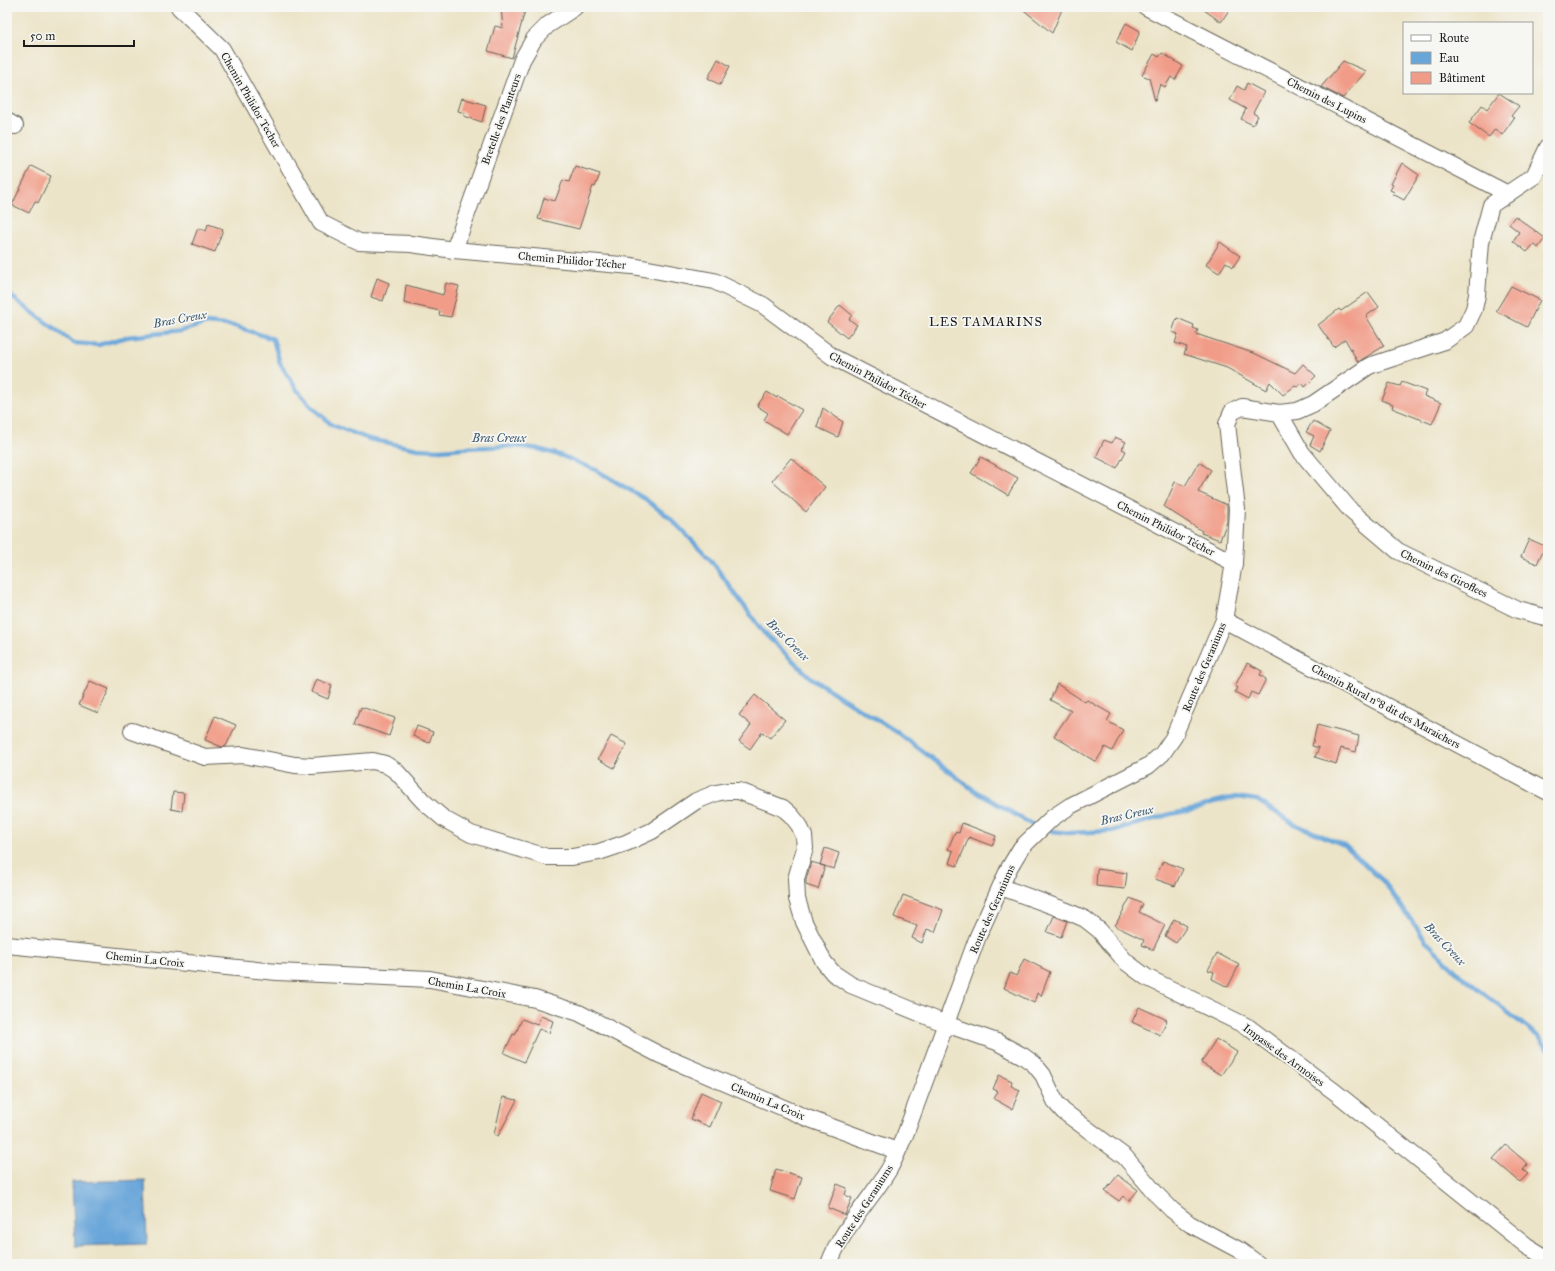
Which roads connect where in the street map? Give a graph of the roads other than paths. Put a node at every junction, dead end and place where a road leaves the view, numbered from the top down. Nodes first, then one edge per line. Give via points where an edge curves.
1 (179, 7) edge
2 (575, 7) edge
3 (1146, 7) edge
4 (1548, 147) edge
5 (298, 181) joint
6 (1508, 194) junction
7 (454, 250) junction
8 (1279, 413) junction
9 (1234, 563) junction
10 (1548, 618) edge
11 (1224, 620) junction
12 (132, 731) dead end
13 (1548, 792) edge
14 (1001, 887) junction
15 (7, 946) edge
16 (946, 1024) junction
17 (897, 1151) junction
18 (1548, 1259) edge
19 (829, 1264) edge
20 (1258, 1264) edge

1 - 5 street, Chemin Philidor Techer via 222,49
2 - 7 street, Bretelle des Planteurs via 543,29 522,60
3 - 6 street, Chemin des Lupins
4 - 6 street, Route des Geraniums via 1534,176
5 - 7 street, Chemin Philidor Técher via 321,223 359,242 411,244
6 - 8 street, Route des Geraniums via 1491,205 1481,242 1474,309 1466,326 1445,341 1369,366 1313,404 1297,411
7 - 9 street, Chemin Philidor Técher via 632,266 714,281 763,305 833,357
8 - 9 street, Route des Geraniums via 1242,407 1236,409 1228,418 1237,509
8 - 10 street, Chemin des Giroflees via 1302,453 1351,511 1398,551 1518,610
9 - 11 street, Route des Geraniums
11 - 13 street, Chemin Rural n°8 dit des Maraichers
11 - 14 street, Route des Geraniums via 1173,738 1162,754 1143,769 1082,799 1052,818 1021,848
12 - 16 street via 205,757 243,755 295,765 373,761 385,764 396,771 423,801 444,819 471,834 547,857 572,858 626,843 652,831 696,801 727,791 739,791 783,808 799,825 804,836 805,848 796,879 797,899 804,922 828,968 851,985
14 - 16 street, Route des Geraniums via 978,936
14 - 18 street, Impasse des Armoises via 1085,919 1099,930 1126,962 1146,977 1248,1028 1336,1092 1527,1246
15 - 17 street, Chemin La Croix via 277,972 430,979 535,999 579,1013 660,1055 807,1118
16 - 17 street, Route des Geraniums
16 - 20 street via 997,1042 1034,1064 1063,1111 1125,1157 1172,1210 1190,1224 1239,1250
17 - 19 street, Route des Geraniums via 888,1170 839,1243

